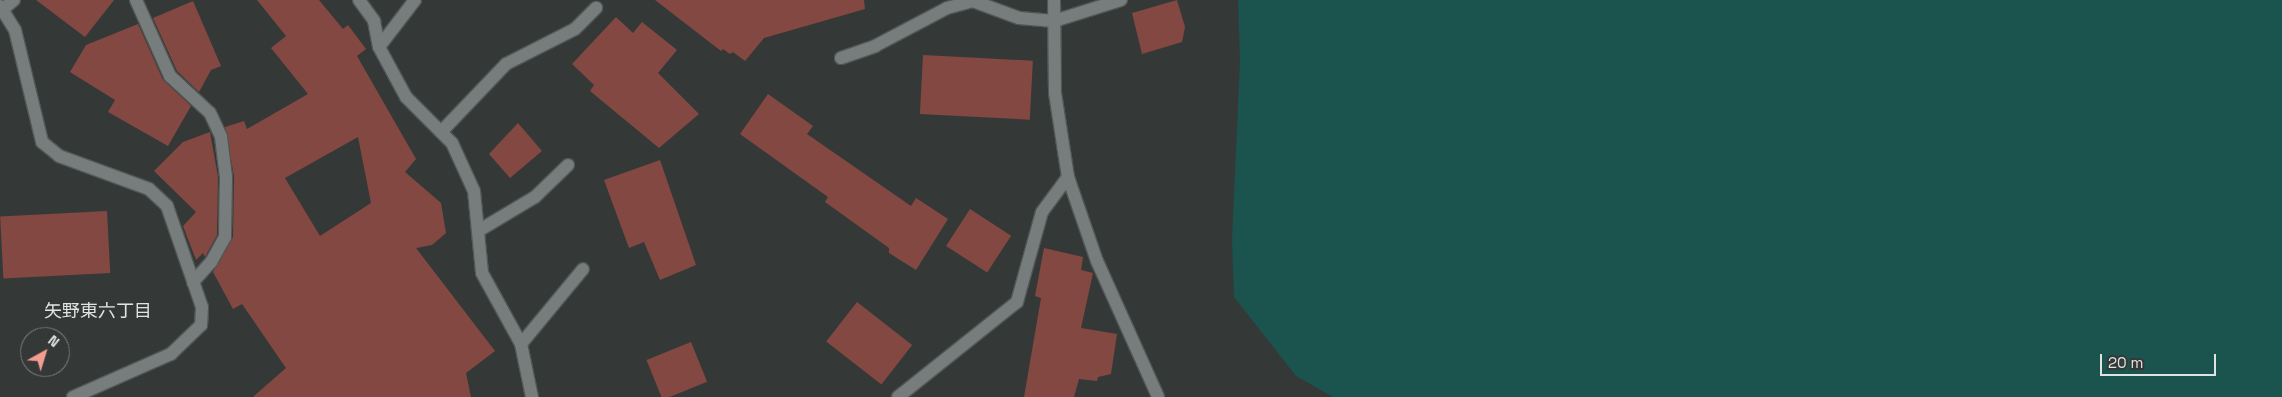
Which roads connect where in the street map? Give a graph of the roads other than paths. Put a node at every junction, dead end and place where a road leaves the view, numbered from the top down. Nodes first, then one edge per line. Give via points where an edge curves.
1 (14, 0) edge
2 (136, 0) edge
3 (359, 0) edge
4 (415, 0) edge
5 (1054, 0) edge
6 (1121, 0) edge
7 (1, 7) edge
8 (596, 8) dead end
9 (1054, 21) junction
10 (379, 47) junction
11 (841, 58) dead end
12 (441, 132) junction
13 (568, 165) dead end
14 (1068, 177) junction
15 (478, 231) junction
16 (583, 269) dead end
17 (193, 282) junction
18 (520, 344) junction
19 (73, 397) edge
20 (532, 397) edge
21 (898, 397) edge
22 (1158, 397) edge

1 - 7 street
2 - 17 street via 170,76 210,113 221,138 226,177 225,238 211,262
3 - 10 street via 374,21
4 - 10 street
5 - 9 street
6 - 9 street
7 - 17 street via 15,30 42,142 59,156 149,189 167,206
8 - 12 street via 575,29 506,64
9 - 11 street via 1019,18 973,2 947,8 875,46
9 - 14 street via 1055,93
10 - 12 street via 406,97
12 - 15 street via 452,143 474,191
13 - 15 street via 535,197
14 - 21 street via 1042,212 1017,302
14 - 22 street via 1097,261
15 - 18 street via 482,273
16 - 18 street
17 - 19 street via 202,307 201,325 188,341 172,354
18 - 20 street

